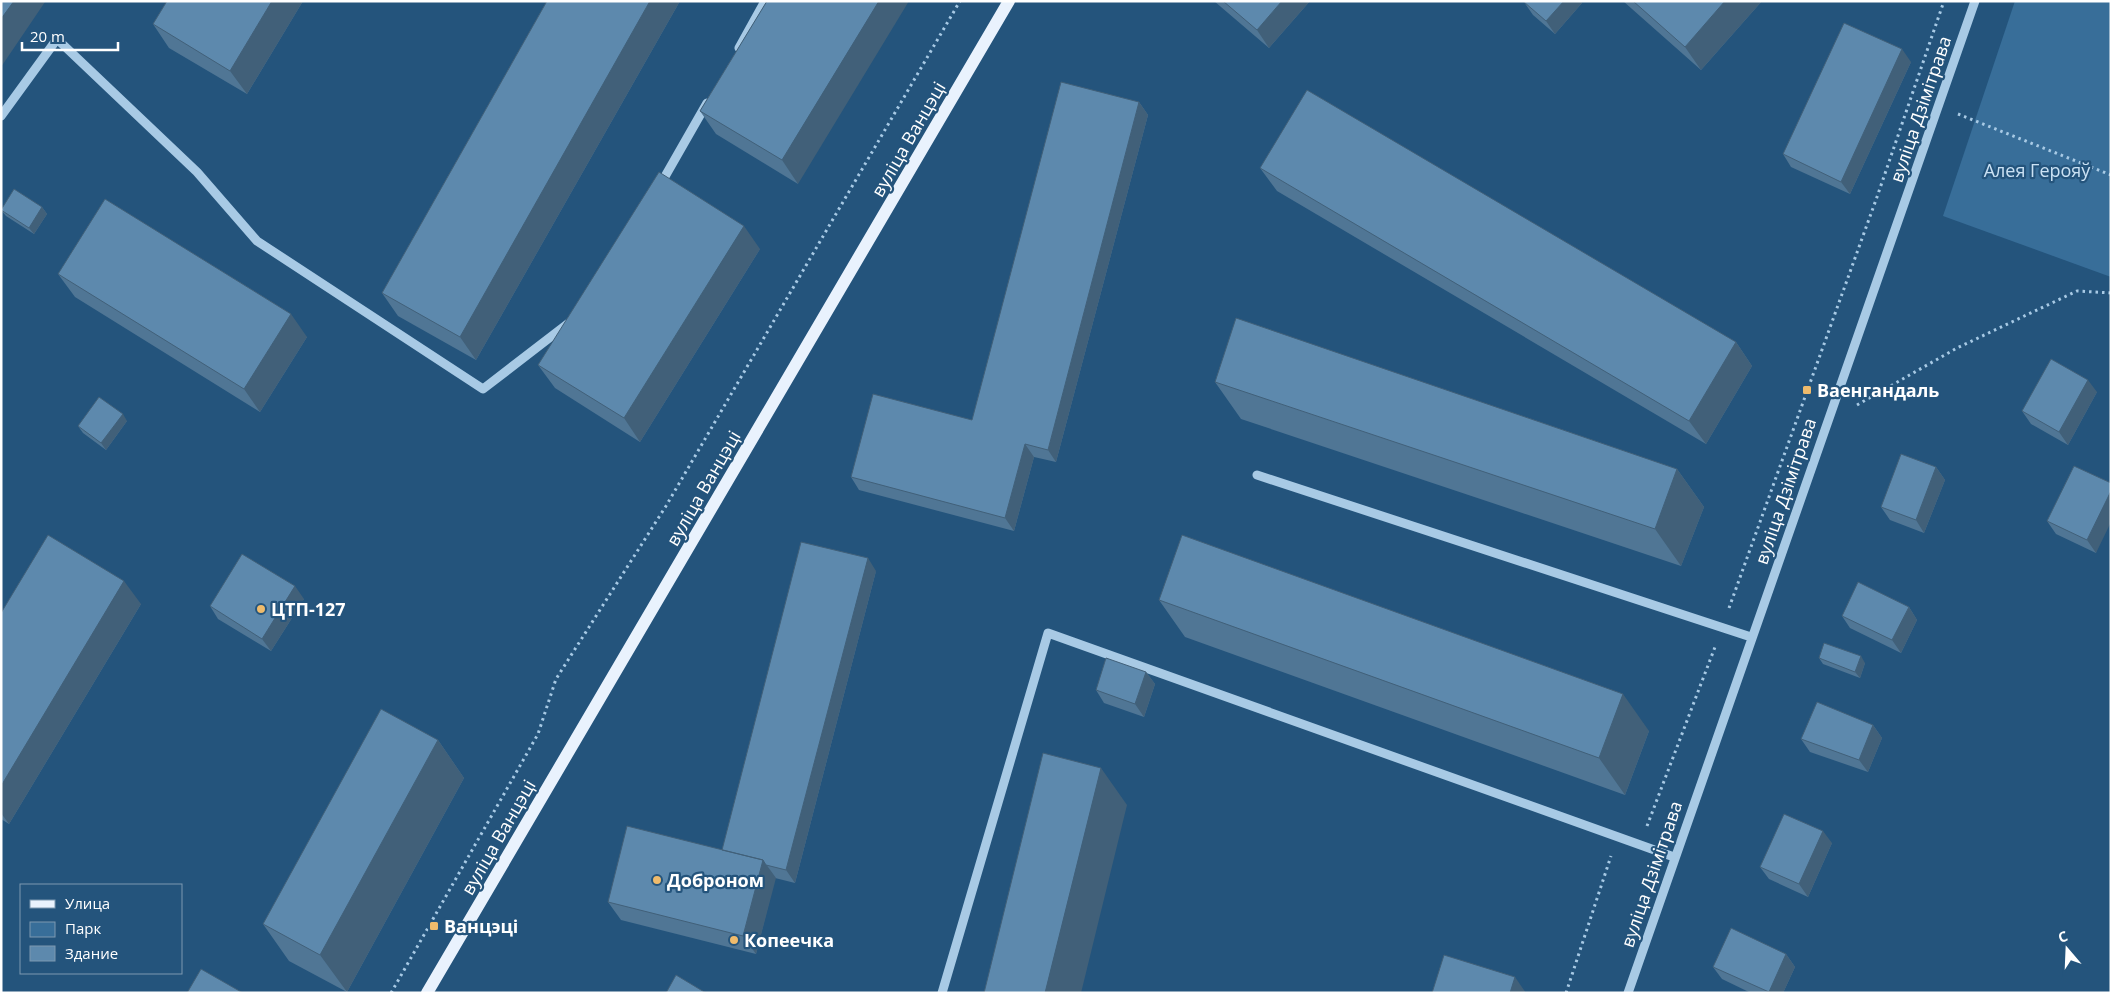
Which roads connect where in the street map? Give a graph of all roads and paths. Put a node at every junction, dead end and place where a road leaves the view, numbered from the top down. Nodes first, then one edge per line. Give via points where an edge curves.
1 (766, 1) edge
2 (960, 1) edge
3 (1009, 1) edge
4 (1944, 1) edge
5 (1975, 1) edge
6 (736, 52) edge
7 (712, 95) edge
8 (1957, 113) dead end
9 (1, 116) edge
10 (2111, 175) edge
11 (653, 196) edge
12 (2111, 293) edge
13 (574, 319) edge
14 (1850, 409) dead end
15 (1257, 475) dead end
16 (1722, 628) junction
17 (1751, 637) junction
18 (1617, 837) junction
19 (1639, 845) junction
20 (1674, 857) junction
21 (392, 993) edge
22 (426, 993) edge
23 (942, 993) edge
24 (1566, 993) edge
25 (1628, 993) edge

1 - 6 street
2 - 21 path via 666,506 556,679 538,734
3 - 22 main road, вуліца Ванцэці
4 - 16 path
5 - 17 street, вуліца Дзімітрава
7 - 11 street
8 - 10 path
9 - 13 street via 57,39 197,172 256,241 483,389
12 - 14 path via 2077,291 1956,348
15 - 16 street
16 - 17 street
16 - 19 path
17 - 20 street, вуліца Дзімітрава
18 - 19 street
18 - 23 street via 1048,633
18 - 24 path
19 - 20 street
20 - 25 street, вуліца Дзімітрава

